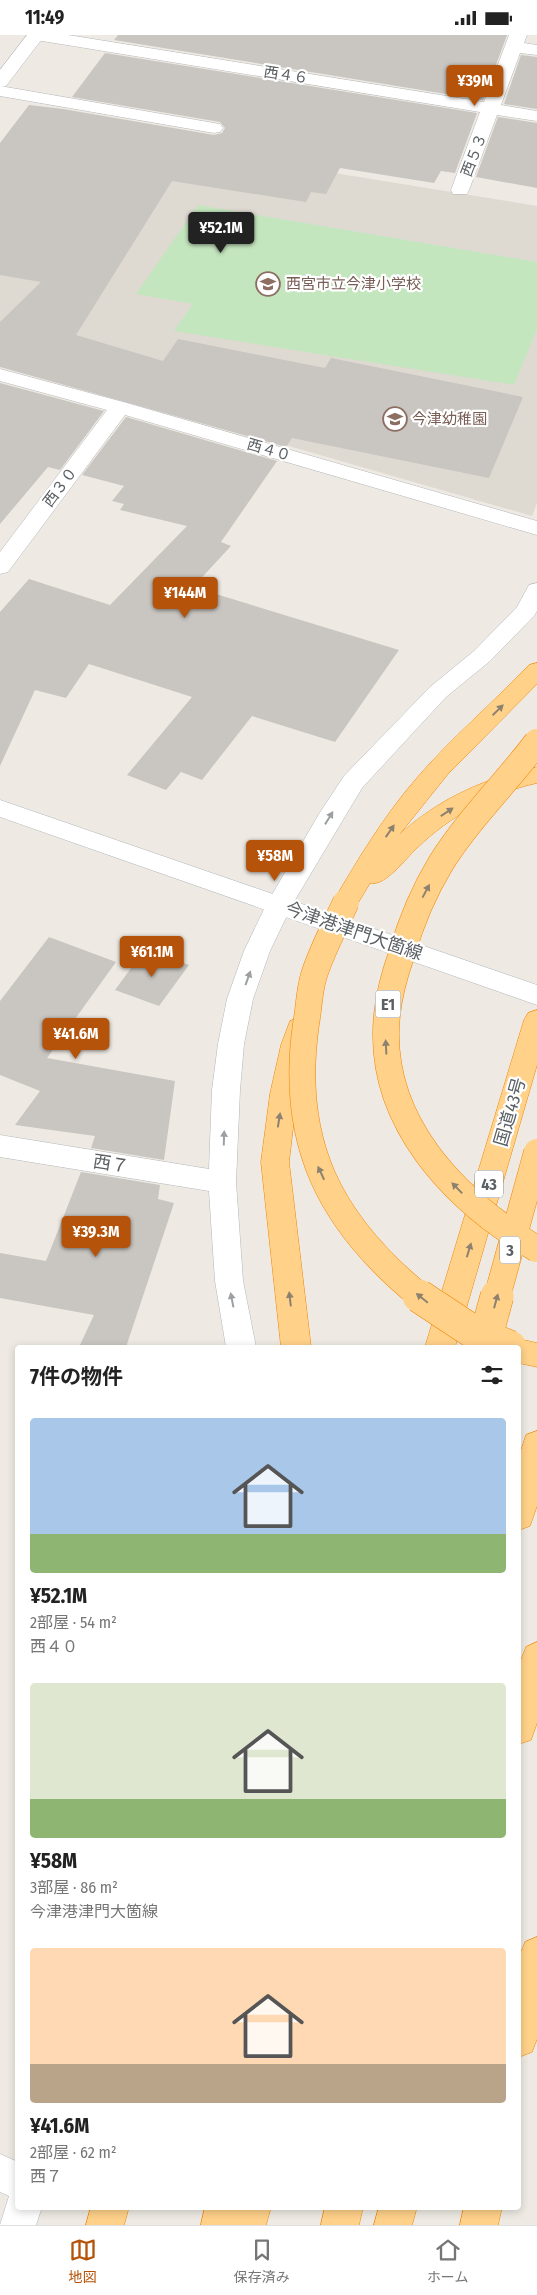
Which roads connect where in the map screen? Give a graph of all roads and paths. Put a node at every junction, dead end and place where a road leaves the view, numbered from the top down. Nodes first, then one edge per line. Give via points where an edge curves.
1 (36, 35) edge
2 (515, 41) edge
3 (537, 50) edge
4 (0, 82) edge
5 (0, 91) edge
6 (492, 108) junction
7 (537, 116) edge
8 (214, 128) dead end
9 (460, 190) dead end
10 (0, 375) edge
11 (120, 407) junction
12 (537, 528) edge
13 (0, 567) edge
14 (537, 590) edge
15 (537, 671) edge
16 (537, 742) edge
17 (537, 775) edge
18 (0, 808) edge
19 (346, 902) junction
20 (279, 905) junction
21 (314, 975) junction
22 (537, 995) edge
23 (537, 1020) edge
24 (0, 1146) edge
25 (537, 1152) edge
26 (222, 1181) junction
27 (537, 1249) edge
28 (241, 1345) edge
29 (296, 1345) edge
30 (441, 1345) edge
31 (484, 1345) edge
32 (505, 1345) edge
33 (521, 1351) edge
34 (537, 1355) edge
35 (537, 1444) edge
36 (521, 1508) edge
37 (537, 1657) edge
38 (521, 1721) edge
39 (537, 1954) edge
40 (521, 2030) edge
41 (0, 2173) edge
42 (15, 2180) edge
43 (22, 2210) edge
44 (109, 2210) edge
45 (223, 2210) edge
46 (251, 2210) edge
47 (343, 2210) edge
48 (397, 2210) edge
49 (482, 2210) edge
50 (17, 2225) edge
51 (105, 2225) edge
52 (220, 2225) edge
53 (247, 2225) edge
54 (340, 2225) edge
55 (393, 2225) edge
56 (479, 2225) edge

1 - 4 street
1 - 6 street, 西４６
2 - 3 street
2 - 6 street, 西５３
5 - 8 street
6 - 7 street, 西４６
6 - 9 street, 西５３
10 - 11 street, 西４０
11 - 12 street, 西４０
11 - 13 street, 西３０
20 -> 14 street via 353,783 438,692 482,656 526,611
19 -> 15 highway via 410,802
27 -> 16 highway, E1, bridge via 487,1217 424,1152 412,1134 394,1091 386,1045 389,1001 398,964 423,895 463,831
19 -> 17 highway, bridge via 426,826 488,790
18 - 20 street, 今津港津門大箇線
19 - 21 highway, bridge
20 - 22 street, 今津港津門大箇線
26 -> 20 street via 226,1090 240,999 257,951
29 -> 21 highway, bridge via 275,1162 283,1089
32 -> 21 highway, bridge via 475,1333 397,1277 364,1243 335,1202 315,1160 304,1109 301,1073
30 -> 23 highway, 国道43号 / 43
24 - 26 street, 西７
31 -> 25 highway, 3, bridge
28 -> 26 street via 229,1281
33 - 34 highway
35 - 36 highway
37 - 38 highway
39 - 40 highway
41 - 42 street
43 - 50 street
44 - 51 highway
45 - 52 highway
46 - 53 highway
47 - 54 highway
48 - 55 highway
49 - 56 highway

